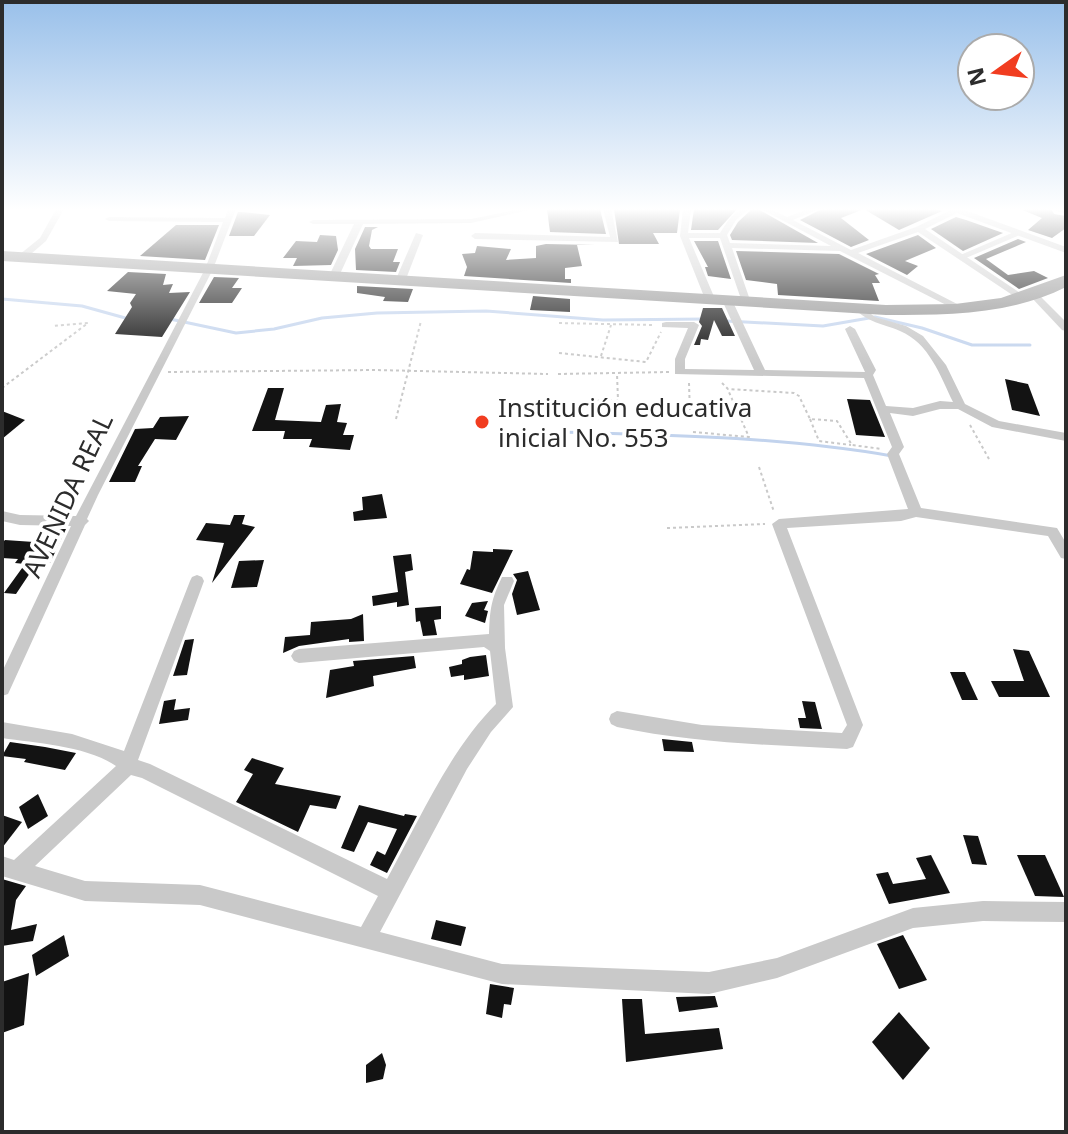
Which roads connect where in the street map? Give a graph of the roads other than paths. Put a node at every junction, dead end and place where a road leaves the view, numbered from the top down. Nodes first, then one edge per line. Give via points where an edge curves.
1 (99, 262) edge
2 (212, 262) edge
3 (341, 262) edge
4 (408, 262) edge
5 (698, 262) edge
6 (733, 262) edge
7 (867, 262) edge
8 (970, 262) edge
9 (209, 269) junction
10 (335, 274) junction
11 (401, 279) junction
12 (1066, 280) edge
13 (1028, 297) junction
14 (718, 299) junction
15 (745, 300) junction
16 (960, 309) junction
17 (865, 314) junction
18 (666, 325) road end
19 (1066, 328) edge
20 (850, 329) dead end
21 (761, 374) junction
22 (868, 375) junction
23 (960, 406) junction
24 (884, 409) junction
25 (1066, 437) edge
26 (916, 512) junction
27 (2, 516) edge
28 (82, 521) junction
29 (1066, 554) edge
30 (197, 581) dead end
31 (507, 581) dead end
32 (497, 648) junction
33 (299, 656) dead end
34 (2, 689) edge
35 (617, 719) dead end
36 (2, 730) edge
37 (127, 767) junction
38 (10, 868) edge
39 (392, 892) junction
40 (1066, 912) edge
41 (366, 938) junction

1 - 9 highway
2 - 9 street, AVENIDA REAL
3 - 10 street
4 - 11 street
5 - 14 street
6 - 15 street
7 - 16 street
8 - 13 street
9 - 10 highway
9 - 28 street, AVENIDA REAL
10 - 11 highway
11 - 14 highway
12 - 13 highway
13 - 16 highway
13 - 19 street
14 - 15 highway
14 - 21 street via 738,322
15 - 17 highway
16 - 17 highway
17 - 23 street via 921,340 933,352
18 - 21 street via 694,325 680,359 683,372
20 - 22 street via 871,370
21 - 22 street
22 - 24 street
23 - 24 street via 913,412
23 - 25 street via 996,424
24 - 26 street via 898,447 894,455
26 - 29 street via 1052,532
26 - 35 street via 779,524 855,725 847,741 707,734
27 - 28 street
28 - 34 street, AVENIDA REAL
30 - 37 street
31 - 32 street via 497,605
32 - 33 street via 487,640
32 - 39 street via 505,707 461,763
36 - 37 street via 56,737 116,756
37 - 38 street
37 - 39 street via 144,770
38 - 41 street via 85,891 200,895
39 - 41 street
40 - 41 street via 983,911 913,918 777,968 709,983 502,974

